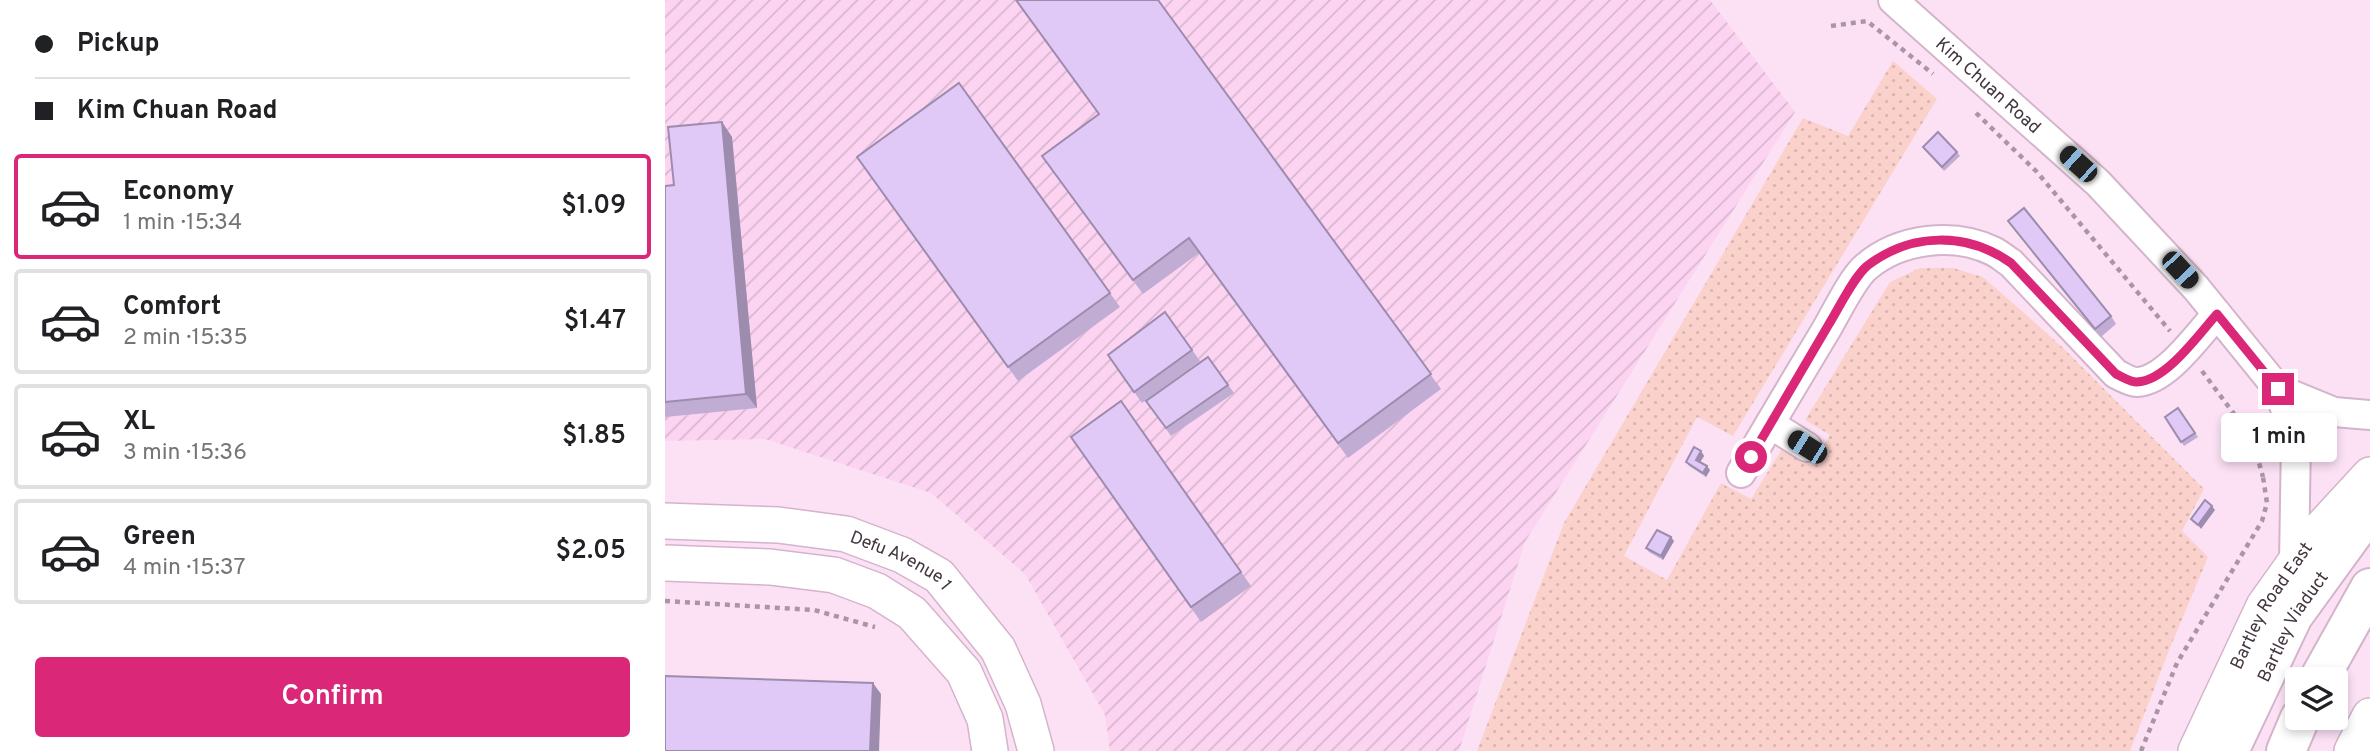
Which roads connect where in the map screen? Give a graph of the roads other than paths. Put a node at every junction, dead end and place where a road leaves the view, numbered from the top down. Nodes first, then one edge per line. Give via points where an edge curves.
1 (1893, 0) edge
2 (2217, 314) junction
3 (2278, 389) junction
4 (2370, 415) edge
5 (1770, 424) junction
6 (1807, 447) dead end
7 (1741, 473) dead end
8 (2370, 475) edge
9 (2370, 510) edge
10 (665, 521) edge
11 (665, 564) edge
12 (2294, 565) junction
13 (2370, 588) edge
14 (2326, 667) edge
15 (2370, 716) edge
16 (2295, 730) edge
17 (990, 751) edge
18 (1036, 751) edge
19 (2196, 751) edge
20 (2229, 751) edge
21 (2286, 751) edge
22 (2353, 751) edge

1 - 2 street, Kim Chuan Road via 2098,183
2 - 3 street, Kim Chuan Road
2 - 5 street via 2167,369 2134,383 2116,374 2011,263 1993,251 1941,240 1915,243 1865,268
3 - 4 street via 2334,412
3 - 12 street via 2296,438
5 - 6 street
5 - 7 street
8 - 12 main road, Bartley Road East via 2313,537
9 - 20 highway, Bartley Viaduct via 2293,616
10 - 18 main road, Defu Avenue 1 via 778,525 846,534 902,555 939,576 998,649 1023,704
11 - 17 main road, Defu Avenue 1 via 821,573 877,591 912,613 964,673 985,719
12 - 19 main road, Bartley Road East via 2264,606
13 - 14 highway
15 - 22 main road
16 - 21 highway

